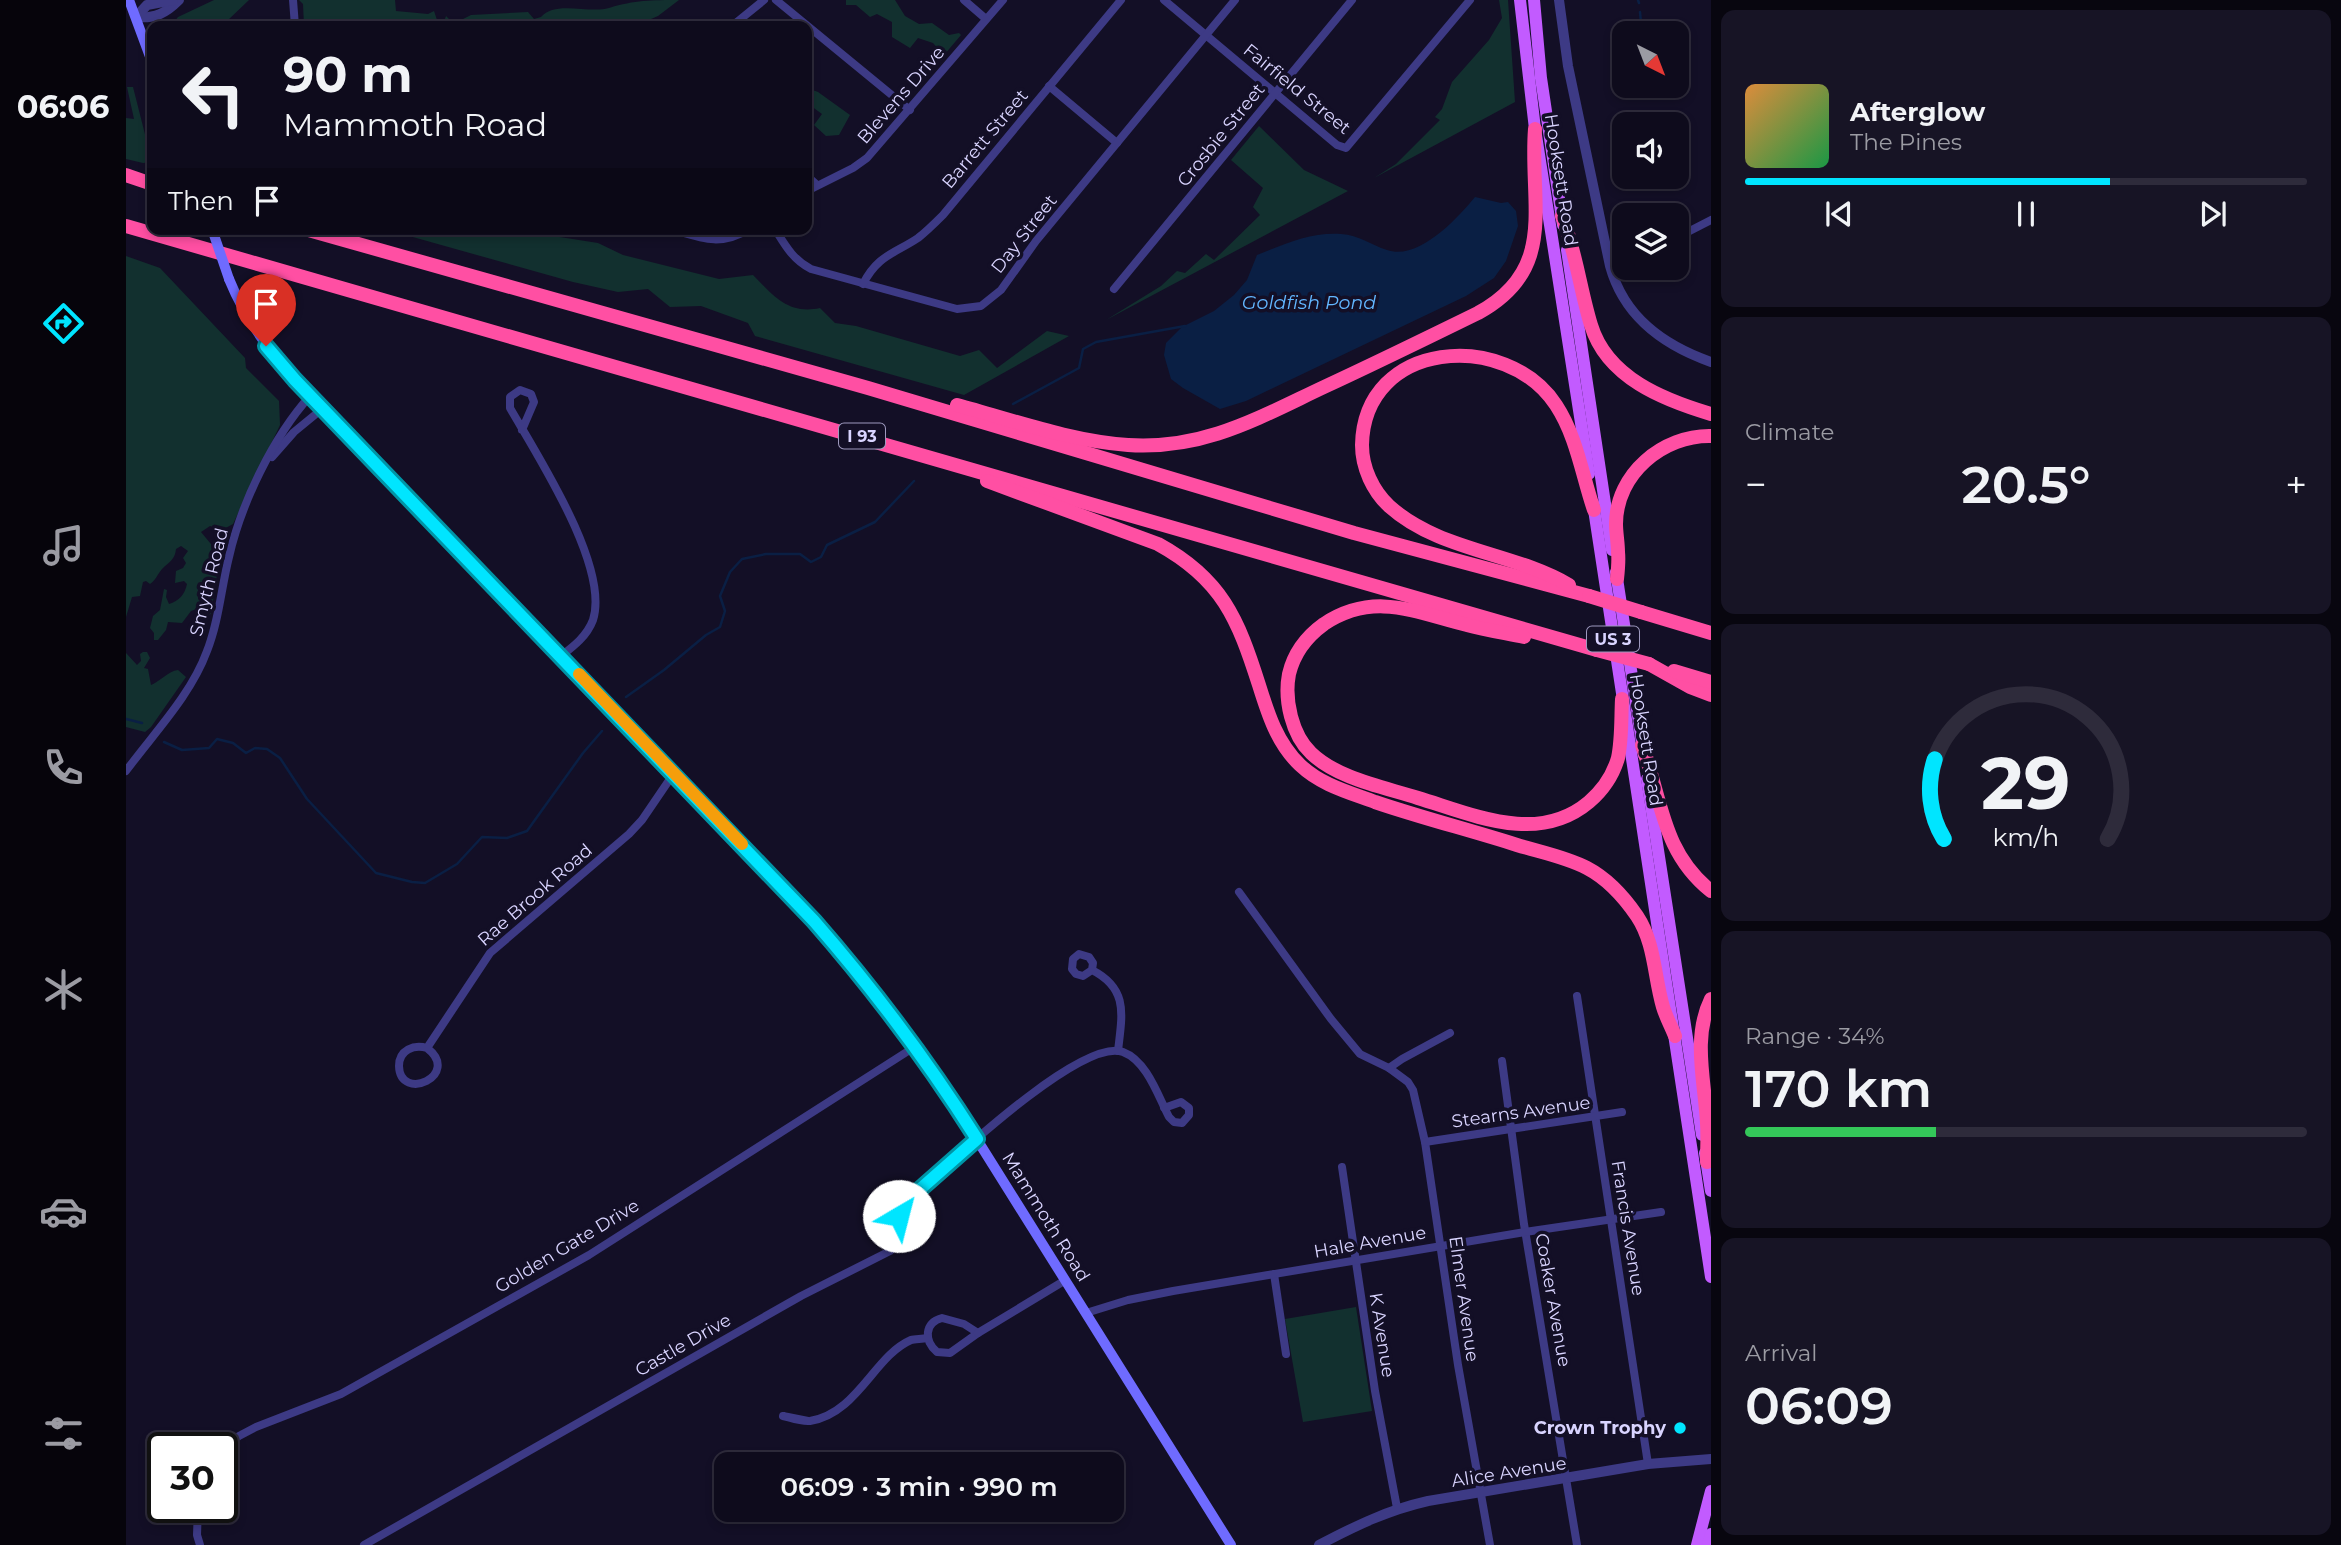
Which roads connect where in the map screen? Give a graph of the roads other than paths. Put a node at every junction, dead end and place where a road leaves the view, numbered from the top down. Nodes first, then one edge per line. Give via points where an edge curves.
1 (129, 0) edge
2 (173, 0) edge
3 (180, 0) edge
4 (293, 0) edge
5 (764, 0) edge
6 (776, 0) edge
7 (964, 0) edge
8 (1003, 0) edge
9 (1121, 0) edge
10 (1164, 0) edge
11 (1236, 0) edge
12 (1352, 0) edge
13 (1470, 0) edge
14 (1520, 0) edge
15 (1534, 0) edge
16 (1559, 0) edge
17 (131, 18) edge
18 (986, 19) junction
19 (295, 21) edge
20 (738, 21) edge
21 (802, 21) edge
22 (812, 30) edge
23 (1207, 35) junction
24 (147, 52) edge
25 (1049, 86) junction
26 (1276, 93) junction
27 (910, 110) junction
28 (1535, 129) junction
29 (1117, 143) junction
30 (126, 175) edge
31 (812, 180) edge
32 (147, 182) edge
33 (817, 184) junction
34 (812, 188) edge
35 (1562, 216) junction
36 (1711, 220) edge
37 (126, 226) edge
38 (1689, 231) edge
39 (147, 232) edge
40 (157, 235) edge
41 (214, 235) edge
42 (326, 235) edge
43 (696, 235) edge
44 (738, 235) edge
45 (779, 235) edge
46 (1611, 266) joint
47 (863, 284) junction
48 (1114, 289) dead end
49 (1711, 362) edge
50 (868, 388) junction
51 (310, 396) junction
52 (323, 409) junction
53 (1711, 414) edge
54 (522, 430) junction
55 (1711, 436) edge
56 (951, 463) junction
57 (266, 464) junction
58 (1594, 510) junction
59 (1617, 579) junction
60 (1588, 596) junction
61 (1641, 612) junction
62 (1711, 624) edge
63 (1711, 633) edge
64 (1566, 640) junction
65 (561, 656) junction
66 (1649, 664) junction
67 (1711, 682) edge
68 (1711, 695) edge
69 (1622, 699) junction
70 (1642, 745) junction
71 (126, 771) edge
72 (674, 773) junction
73 (1711, 891) edge
74 (1238, 892) dead end
75 (1092, 970) dead end
76 (1577, 996) dead end
77 (1711, 999) edge
78 (1450, 1033) dead end
79 (1675, 1036) junction
80 (916, 1046) junction
81 (427, 1048) junction
82 (1118, 1051) junction
83 (1502, 1060) dead end
84 (1388, 1068) junction
85 (1164, 1108) dead end
86 (1622, 1112) dead end
87 (1594, 1117) junction
88 (1510, 1130) junction
89 (977, 1139) junction
90 (1425, 1142) junction
91 (1706, 1162) junction
92 (1342, 1167) dead end
93 (1711, 1191) edge
94 (1661, 1212) dead end
95 (1610, 1220) junction
96 (1525, 1231) junction
97 (1441, 1246) junction
98 (1356, 1261) junction
99 (1274, 1274) junction
100 (1711, 1277) edge
101 (1064, 1281) junction
102 (1086, 1313) junction
103 (978, 1333) junction
104 (927, 1338) junction
105 (1286, 1354) dead end
106 (808, 1421) dead end
107 (238, 1437) edge
108 (1711, 1459) edge
109 (1648, 1464) junction
110 (1567, 1479) junction
111 (1711, 1491) edge
112 (1480, 1492) junction
113 (1396, 1508) junction
114 (197, 1523) edge
115 (1711, 1534) edge
116 (200, 1545) edge
117 (364, 1545) edge
118 (1231, 1545) edge
119 (1319, 1545) edge
120 (1490, 1545) edge
121 (1577, 1545) edge
122 (1697, 1545) edge
123 (1709, 1545) edge

1 - 17 main road
2 - 17 street via 147,5
3 - 17 street via 152,18
4 - 19 street
5 - 20 street
6 - 21 street
7 - 18 street
8 - 18 street, Blevens Drive
9 - 25 street, Barrett Street
10 - 23 street, Fairfield Street
11 - 23 street, Day Street
12 - 26 street, Crosbie Street
13 - 26 street, Fairfield Street via 1346,148
14 - 28 main road, Hooksett Road / US 3
15 - 35 main road, Hooksett Road / US 3
16 - 46 street via 1567,66
17 - 24 main road
18 - 27 street, Blevens Drive
22 - 27 street
23 - 26 street, Fairfield Street
23 - 29 street, Day Street
25 - 29 street
25 - 47 street, Barrett Street via 943,215 915,240 882,258
26 - 48 street, Crosbie Street
27 - 33 street, Blevens Drive via 862,162
28 - 50 highway via 1535,243 1513,288 1492,306 1237,428 1173,444 1109,443 941,401
28 - 58 main road, Hooksett Road / US 3
29 - 47 street, Day Street via 1001,290 981,306 957,309
30 - 32 highway
31 - 33 street
33 - 34 street, Blevens Drive
35 - 53 highway via 1591,328 1604,351 1641,386
35 - 59 main road, Hooksett Road / US 3
36 - 38 street
37 - 39 highway, I 93
40 - 56 highway, I 93
41 - 51 main road, Mammoth Road, bridge via 246,316
42 - 50 highway
43 - 44 street via 716,240
45 - 47 street, Day Street via 800,263
46 - 49 street via 1621,296 1650,330 1680,350
50 - 60 highway via 1354,533
51 - 52 main road, Mammoth Road
51 - 57 street, Smyth Road via 277,439
52 - 57 street, Smyth Road via 294,432
52 - 65 main road, Mammoth Road
54 - 54 street via 534,402 531,394 520,390 510,397 509,405
54 - 65 street via 561,499 592,576 595,603 590,626
55 - 59 highway via 1671,443 1647,459 1632,477 1621,496 1616,524
56 - 64 highway, I 93
56 - 79 highway via 991,484 1158,544 1192,566 1218,592 1237,623 1280,740 1300,765 1330,786 1556,857 1600,876 1625,899 1644,928 1663,1007
57 - 71 street, Smyth Road via 234,539 204,658
58 - 60 highway via 1569,428 1545,391 1521,372 1476,356 1433,358 1402,370 1374,400 1364,427 1362,452 1373,486 1389,506 1426,531 1545,573
58 - 69 main road, Hooksett Road / US 3
59 - 70 main road, Hooksett Road / US 3
60 - 61 highway, bridge
61 - 62 highway
61 - 63 highway
64 - 66 highway, I 93, bridge
64 - 69 highway via 1544,641 1402,606 1366,607 1340,614 1313,632 1293,657 1287,683 1290,712 1297,734 1311,753 1330,766 1463,811 1532,825 1573,813 1606,783 1618,757
65 - 72 main road, Mammoth Road
66 - 67 highway, I 93
66 - 68 highway
69 - 79 main road, Hooksett Road / US 3
70 - 73 highway via 1672,843 1688,870
70 - 91 main road, Hooksett Road / US 3
72 - 80 main road, Mammoth Road via 814,921
72 - 81 street, Rae Brook Road via 629,834 490,953
74 - 84 street, Elmer Avenue via 1360,1054
75 - 82 street via 1110,982 1120,999
76 - 87 street, Francis Avenue
77 - 91 highway via 1700,1044
78 - 84 street
79 - 100 main road, Hooksett Road / US 3
80 - 89 main road, Mammoth Road
80 - 107 street, Golden Gate Drive via 589,1255 341,1394
81 - 81 street, Rae Brook Road via 437,1063 435,1075 426,1083 408,1082 400,1072 400,1059 408,1049
82 - 85 street via 1137,1061
82 - 89 street, Castle Drive via 1096,1056 1048,1081
83 - 88 street, Coaker Avenue
84 - 90 street, Elmer Avenue via 1413,1090
86 - 87 street, Stearns Avenue
87 - 88 street, Stearns Avenue
87 - 95 street, Francis Avenue
88 - 90 street, Stearns Avenue
88 - 96 street, Coaker Avenue
89 - 101 main road, Mammoth Road
89 - 117 street, Castle Drive via 902,1207 901,1239 890,1251 801,1296
90 - 97 street, Elmer Avenue
91 - 93 main road, Hooksett Road / US 3
92 - 98 street, K Avenue
94 - 95 street, Hale Avenue
95 - 96 street, Hale Avenue
95 - 109 street, Francis Avenue
96 - 97 street, Hale Avenue
96 - 110 street, Coaker Avenue
97 - 98 street, Hale Avenue
97 - 112 street, Elmer Avenue
98 - 99 street, Hale Avenue
98 - 113 street, K Avenue
99 - 102 street, Hale Avenue via 1128,1300
99 - 105 street
101 - 102 main road, Mammoth Road
101 - 103 street
102 - 118 main road, Mammoth Road
103 - 104 street via 942,1353 932,1348
103 - 104 street via 942,1318 930,1326
104 - 106 street via 911,1340 849,1401
108 - 109 street, Alice Avenue
109 - 110 street, Alice Avenue
110 - 112 street, Alice Avenue
110 - 121 street, Coaker Avenue
111 - 122 main road
112 - 113 street, Alice Avenue
112 - 120 street, Elmer Avenue
113 - 119 street, Alice Avenue
114 - 116 street
115 - 123 main road

